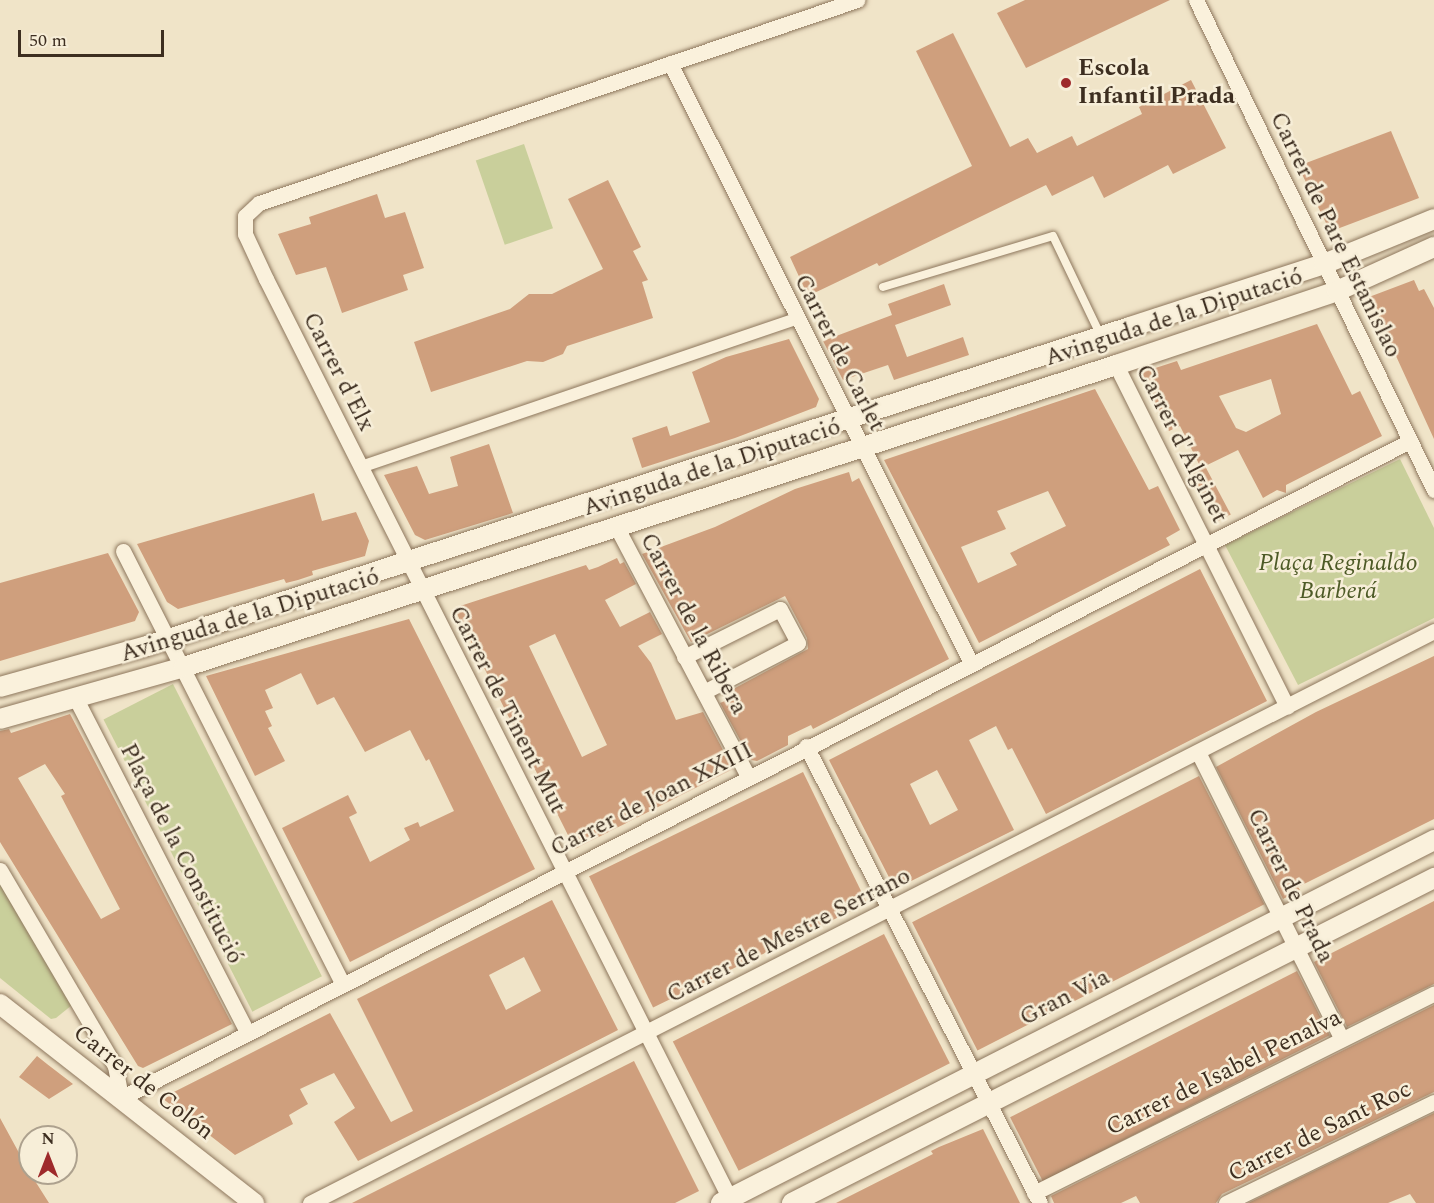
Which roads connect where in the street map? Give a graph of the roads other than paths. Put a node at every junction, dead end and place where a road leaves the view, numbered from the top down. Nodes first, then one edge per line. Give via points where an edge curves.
1 (857, 0) edge
2 (1196, 0) edge
3 (670, 63) junction
4 (1434, 219) edge
5 (1434, 247) edge
6 (1324, 264) junction
7 (883, 287) dead end
8 (1336, 291) junction
9 (796, 319) junction
10 (1101, 336) junction
11 (1116, 365) junction
12 (846, 419) junction
13 (1410, 441) junction
14 (861, 447) junction
15 (361, 467) junction
16 (1434, 490) edge
17 (616, 526) junction
18 (1206, 544) junction
19 (123, 551) dead end
20 (408, 562) junction
21 (422, 590) junction
22 (1434, 631) edge
23 (168, 639) junction
24 (684, 657) junction
25 (971, 663) junction
26 (184, 666) junction
27 (0, 687) edge
28 (704, 692) junction
29 (75, 697) junction
30 (1287, 707) junction
31 (0, 719) edge
32 (806, 746) junction
33 (1198, 752) junction
34 (748, 776) junction
35 (1434, 840) edge
36 (0, 870) edge
37 (562, 871) junction
38 (1434, 879) edge
39 (890, 911) junction
40 (1279, 918) junction
41 (1295, 949) junction
42 (342, 983) junction
43 (1434, 994) edge
44 (0, 1004) edge
45 (247, 1032) junction
46 (645, 1034) junction
47 (1342, 1039) junction
48 (972, 1074) junction
49 (121, 1098) junction
50 (1434, 1102) edge
51 (987, 1105) junction
52 (1037, 1198) edge
53 (728, 1201) edge
54 (255, 1203) edge
55 (310, 1203) edge
56 (792, 1203) edge
57 (1226, 1203) edge

1 - 3 street
2 - 6 street, Carrer de Pare Estanislao
3 - 9 street, Carrer de Carlet
3 - 15 street, Carrer d'Elx via 259,202 245,216 244,234
4 - 6 street, Avinguda de la Diputació
5 - 8 street, Avinguda de la Diputació
6 - 8 street, Carrer de Pare Estanislao
6 - 10 street, Avinguda de la Diputació
7 - 10 lane via 1053,236
8 - 11 street, Avinguda de la Diputació
8 - 13 street, Carrer de Pare Estanislao
9 - 12 street, Carrer de Carlet
9 - 15 street
10 - 12 street, Avinguda de la Diputació
11 - 14 street, Avinguda de la Diputació
11 - 18 street, Carrer d'Alginet
12 - 14 street, Carrer de Carlet
12 - 20 street, Avinguda de la Diputació
13 - 16 street, Carrer de Pare Estanislao
13 - 18 street
14 - 17 street, Avinguda de la Diputació
14 - 25 street, Carrer de Carlet
15 - 20 street, Carrer d'Elx
17 - 21 street, Avinguda de la Diputació
17 - 24 street, Carrer de la Ribera
18 - 25 street, Carrer de Joan XXIII
18 - 30 street
19 - 23 street
20 - 21 street, Carrer d'Elx
20 - 23 street, Avinguda de la Diputació
21 - 26 street, Avinguda de la Diputació
21 - 37 street, Carrer de Tinent Mut
22 - 30 street
23 - 26 street
23 - 27 street, Avinguda de la Diputació
24 - 28 street, Carrer de la Ribera
24 - 28 street via 780,609 798,643
25 - 32 street, Carrer de Joan XXIII
26 - 29 street, Avinguda de la Diputació
26 - 42 street
28 - 34 street, Carrer de la Ribera
29 - 31 street, Avinguda de la Diputació
29 - 45 street, Plaça de la Constitució
30 - 33 street, Carrer de Mestre Serrano
32 - 34 street, Carrer de Joan XXIII
32 - 39 street
33 - 39 street, Carrer de Mestre Serrano
33 - 40 street, Carrer de Prada
34 - 37 street, Carrer de Joan XXIII
35 - 40 street, Gran Via
36 - 49 street via 115,1066
37 - 42 street, Carrer de Joan XXIII
37 - 46 street, Carrer de Tinent Mut
38 - 41 street
39 - 46 street, Carrer de Mestre Serrano
39 - 48 street
40 - 41 street, Carrer de Prada
40 - 48 street, Gran Via
41 - 47 street, Carrer de Prada
41 - 51 street
42 - 45 street, Carrer de Joan XXIII
43 - 47 street, Carrer de Isabel Penalva
44 - 49 street, Carrer de Colón
45 - 49 street, Carrer de Joan XXIII
46 - 53 street, Carrer de Tinent Mut
46 - 55 street, Carrer de Mestre Serrano
47 - 52 street, Carrer de Isabel Penalva
48 - 51 street
48 - 53 street, Gran Via
49 - 54 street, Carrer de Colón
50 - 57 street, Carrer de Sant Roc
51 - 52 street
51 - 56 street

